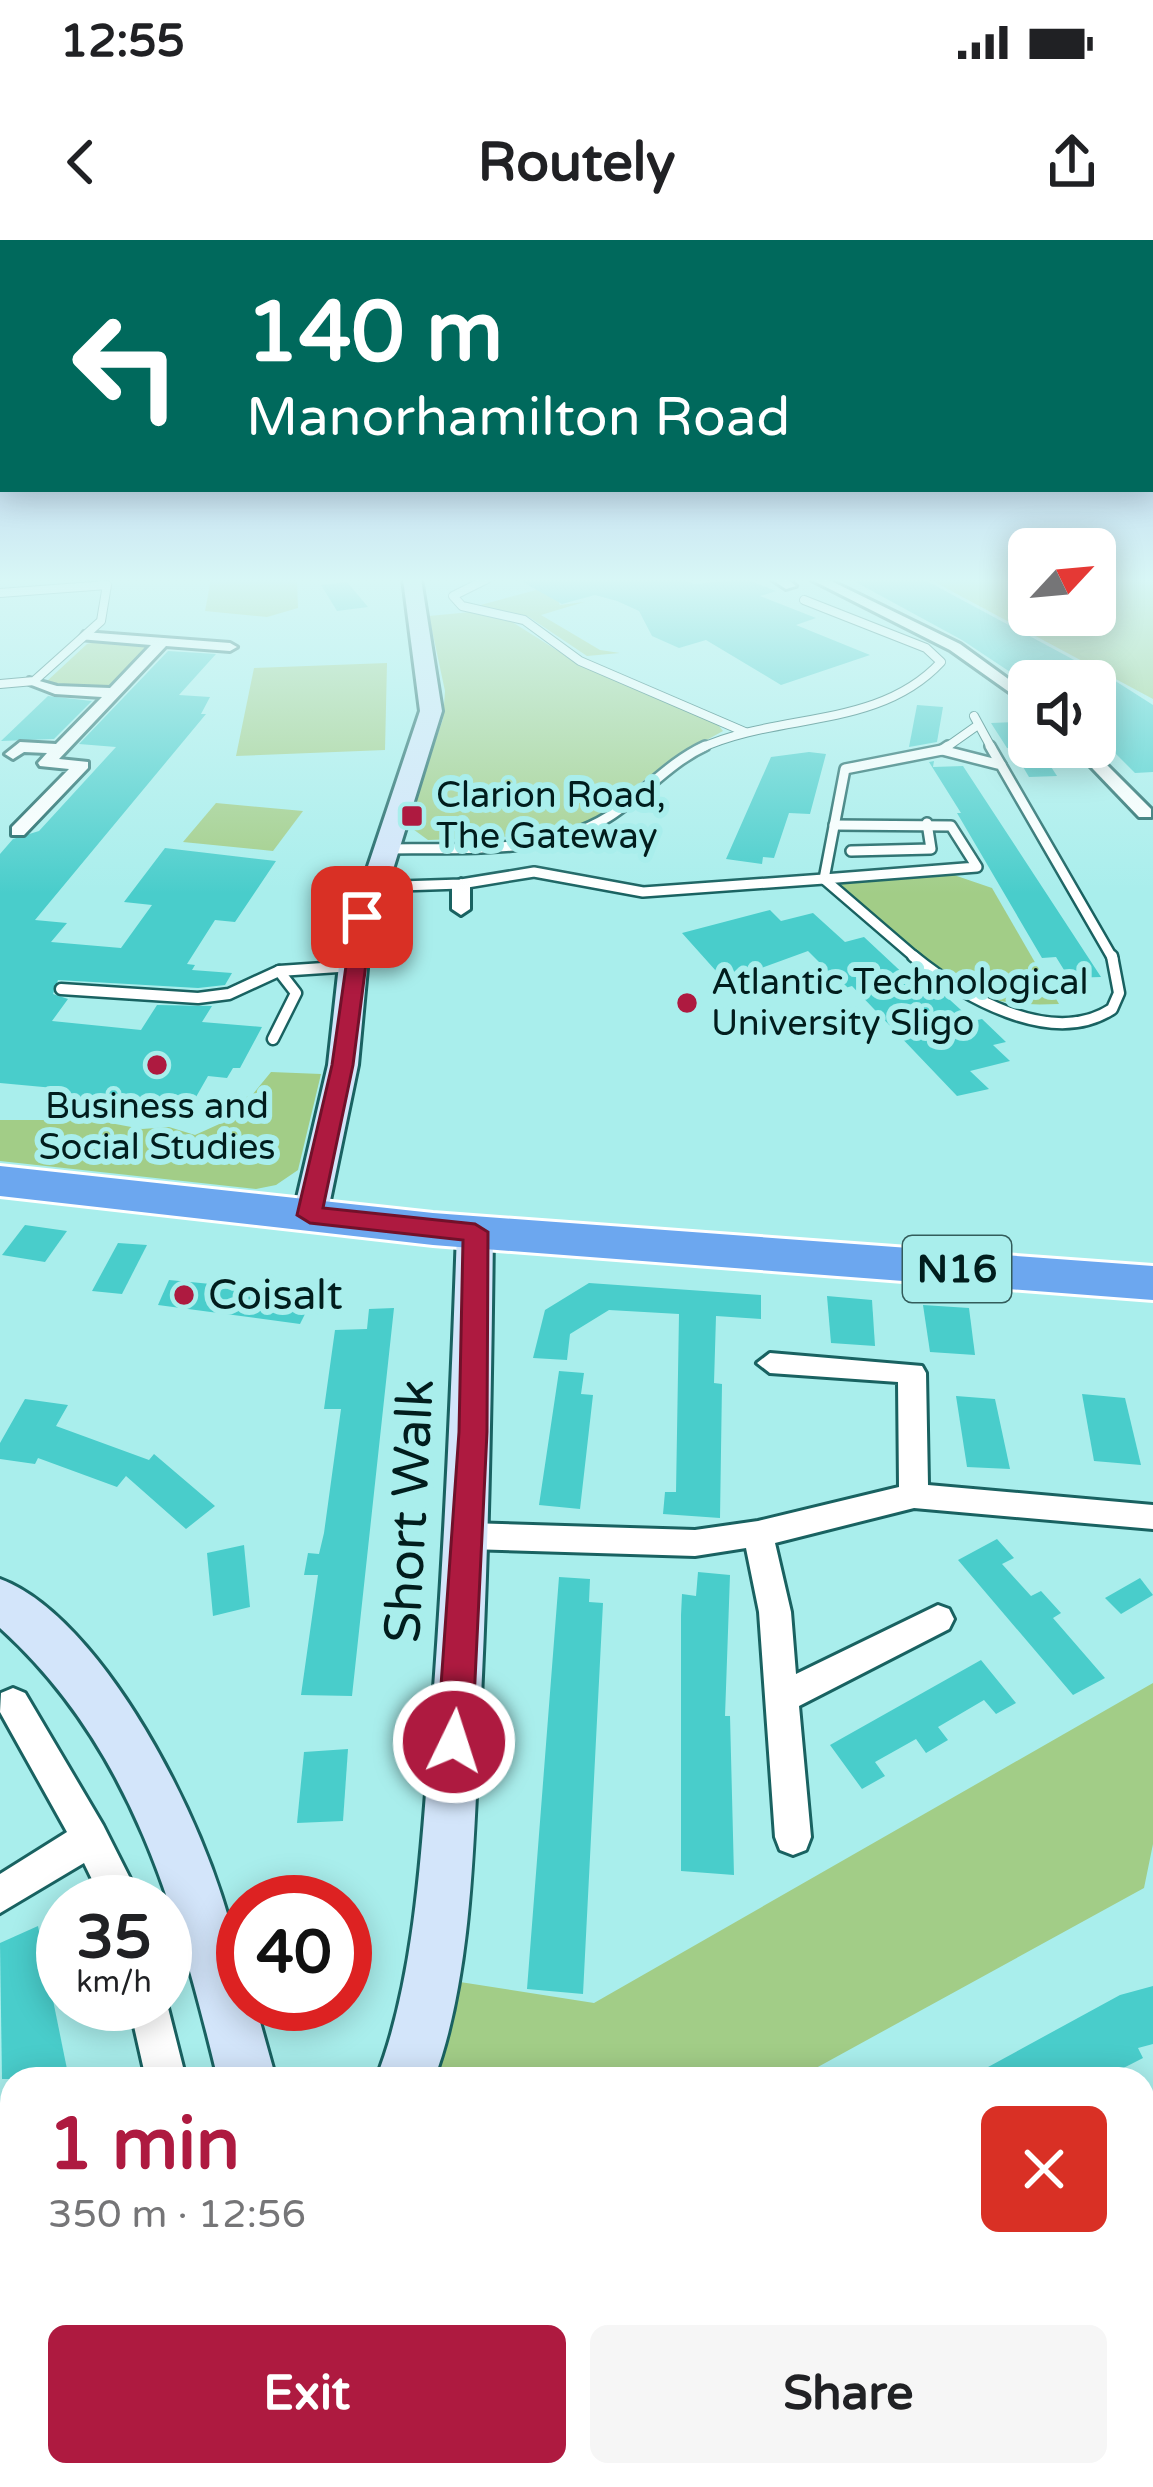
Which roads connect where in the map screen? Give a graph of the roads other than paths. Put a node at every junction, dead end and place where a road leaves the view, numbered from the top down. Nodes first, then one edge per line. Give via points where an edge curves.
1 (41, 684) edge
2 (122, 684) edge
3 (427, 684) edge
4 (633, 684) edge
5 (915, 684) edge
6 (113, 693) junction
7 (745, 732) junction
8 (70, 739) junction
9 (942, 749) junction
10 (15, 752) dead end
11 (1001, 765) junction
12 (1100, 768) edge
13 (1144, 813) dead end
14 (927, 824) junction
15 (834, 825) junction
16 (18, 831) dead end
17 (381, 849) junction
18 (851, 851) dead end
19 (824, 879) junction
20 (461, 884) junction
21 (370, 887) junction
22 (460, 909) dead end
23 (353, 966) junction
24 (279, 970) junction
25 (61, 989) dead end
26 (273, 1039) dead end
27 (0, 1181) edge
28 (310, 1215) junction
29 (475, 1232) junction
30 (1153, 1283) edge
31 (770, 1363) dead end
32 (914, 1496) junction
33 (1153, 1517) edge
34 (758, 1534) junction
35 (469, 1536) junction
36 (0, 1599) edge
37 (938, 1619) dead end
38 (783, 1696) junction
39 (13, 1704) dead end
40 (793, 1837) dead end
41 (89, 1838) junction
42 (109, 1875) edge
43 (0, 1895) edge
44 (154, 2031) edge
45 (163, 2067) edge
46 (244, 2067) edge
47 (404, 2067) edge

1 - 6 street
2 - 6 street
3 - 17 street via 431,711
4 - 7 lane
5 - 7 lane via 785,729
6 - 8 street
7 - 17 lane via 688,755 620,814 578,832
8 - 10 street
8 - 16 street via 46,763 82,766
9 - 11 lane
9 - 11 lane via 976,720
9 - 15 lane via 845,769
11 - 19 lane via 1111,953 1123,984 1118,1003 1102,1016 1033,1020 982,1000 930,969
12 - 13 street
14 - 15 lane
14 - 18 lane via 931,848
14 - 19 lane via 956,829 977,867
15 - 19 lane
17 - 21 street
19 - 20 lane via 643,892 533,872
20 - 21 lane
20 - 22 street
21 - 23 street
23 - 24 lane
23 - 28 street via 343,1065
24 - 25 lane via 229,994 198,998
24 - 26 lane via 296,992
27 - 28 highway, N16
28 - 29 highway, N16
29 - 30 highway, N16
29 - 35 street, Short Walk
31 - 32 street via 912,1373
32 - 33 street
32 - 34 street
34 - 35 street via 695,1543
34 - 38 street
35 - 47 street, Short Walk via 446,1868
36 - 46 street via 75,1671 129,1745 176,1833
37 - 38 street
38 - 40 street
39 - 41 street
41 - 42 street
41 - 43 street
44 - 45 street

